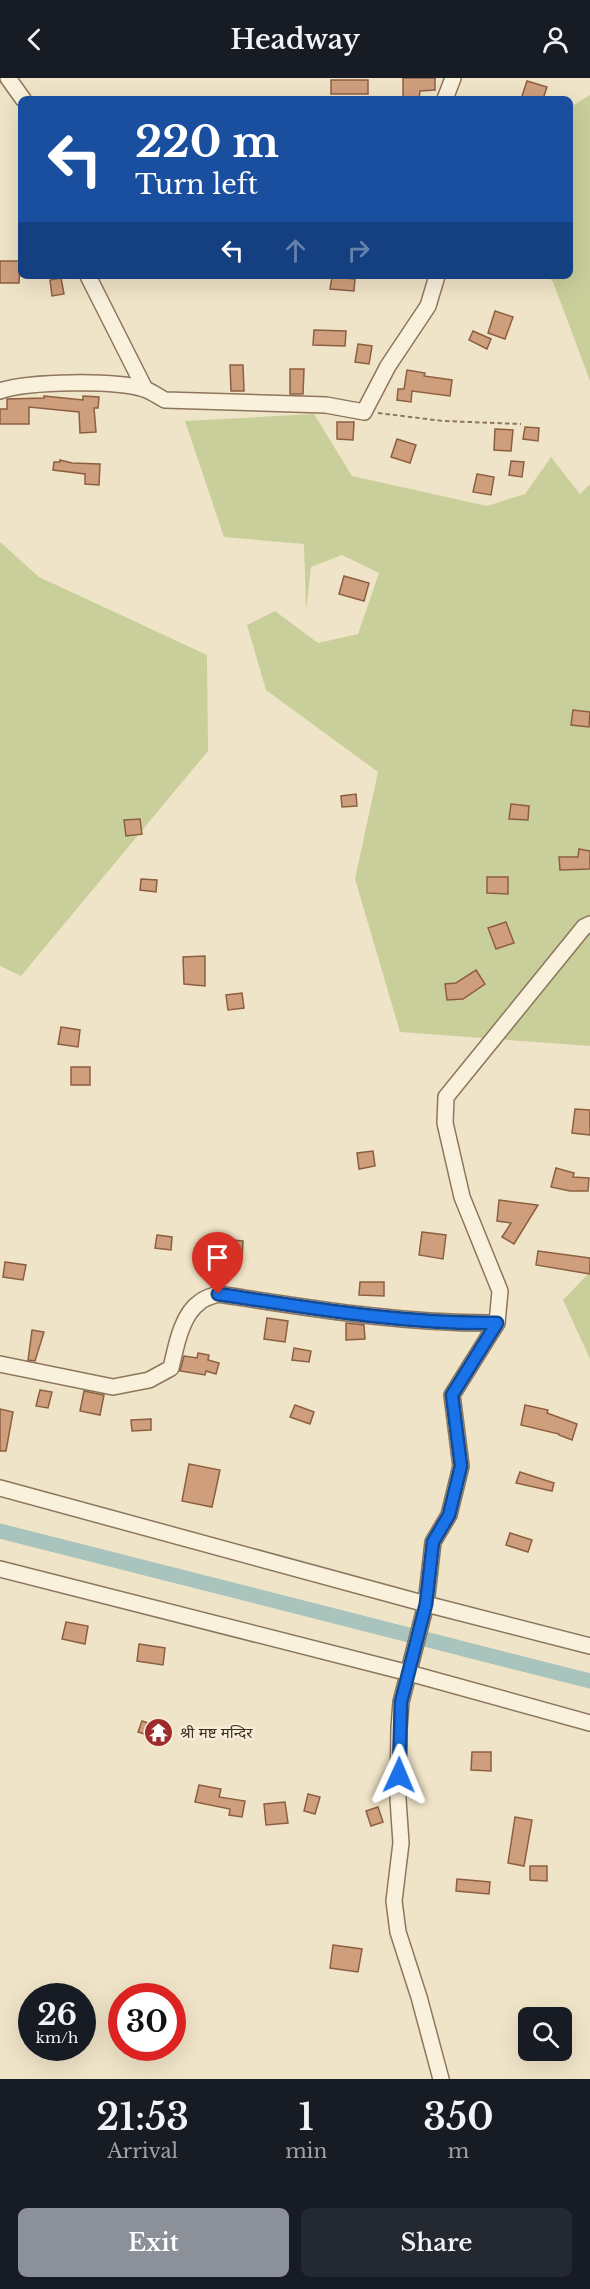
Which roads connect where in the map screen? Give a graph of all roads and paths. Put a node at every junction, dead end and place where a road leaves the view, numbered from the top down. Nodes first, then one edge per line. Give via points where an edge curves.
1 (8, 78) edge
2 (453, 78) edge
3 (21, 96) edge
4 (446, 96) edge
5 (90, 279) edge
6 (436, 279) edge
7 (145, 389) junction
8 (0, 391) edge
9 (364, 412) junction
10 (521, 424) dead end
11 (590, 924) edge
12 (497, 1323) junction
13 (0, 1364) edge
14 (0, 1488) edge
15 (0, 1569) edge
16 (425, 1608) junction
17 (590, 1646) edge
18 (410, 1669) junction
19 (590, 1723) edge
20 (441, 2079) edge

1 - 3 street
2 - 4 street
5 - 7 street
6 - 9 street via 428,306 388,366
7 - 8 street via 89,382 13,386
7 - 9 street via 165,400 326,405
9 - 10 path
11 - 12 street via 446,1096 445,1123 462,1197 500,1291
12 - 13 street via 344,1313 218,1294 200,1301 188,1314 171,1368 149,1380 113,1387
12 - 16 street via 452,1395 461,1466 449,1515 433,1542
14 - 16 street
15 - 18 street
16 - 17 street
16 - 18 street
18 - 19 street
18 - 20 street via 399,1728 401,1843 394,1901 398,1932

